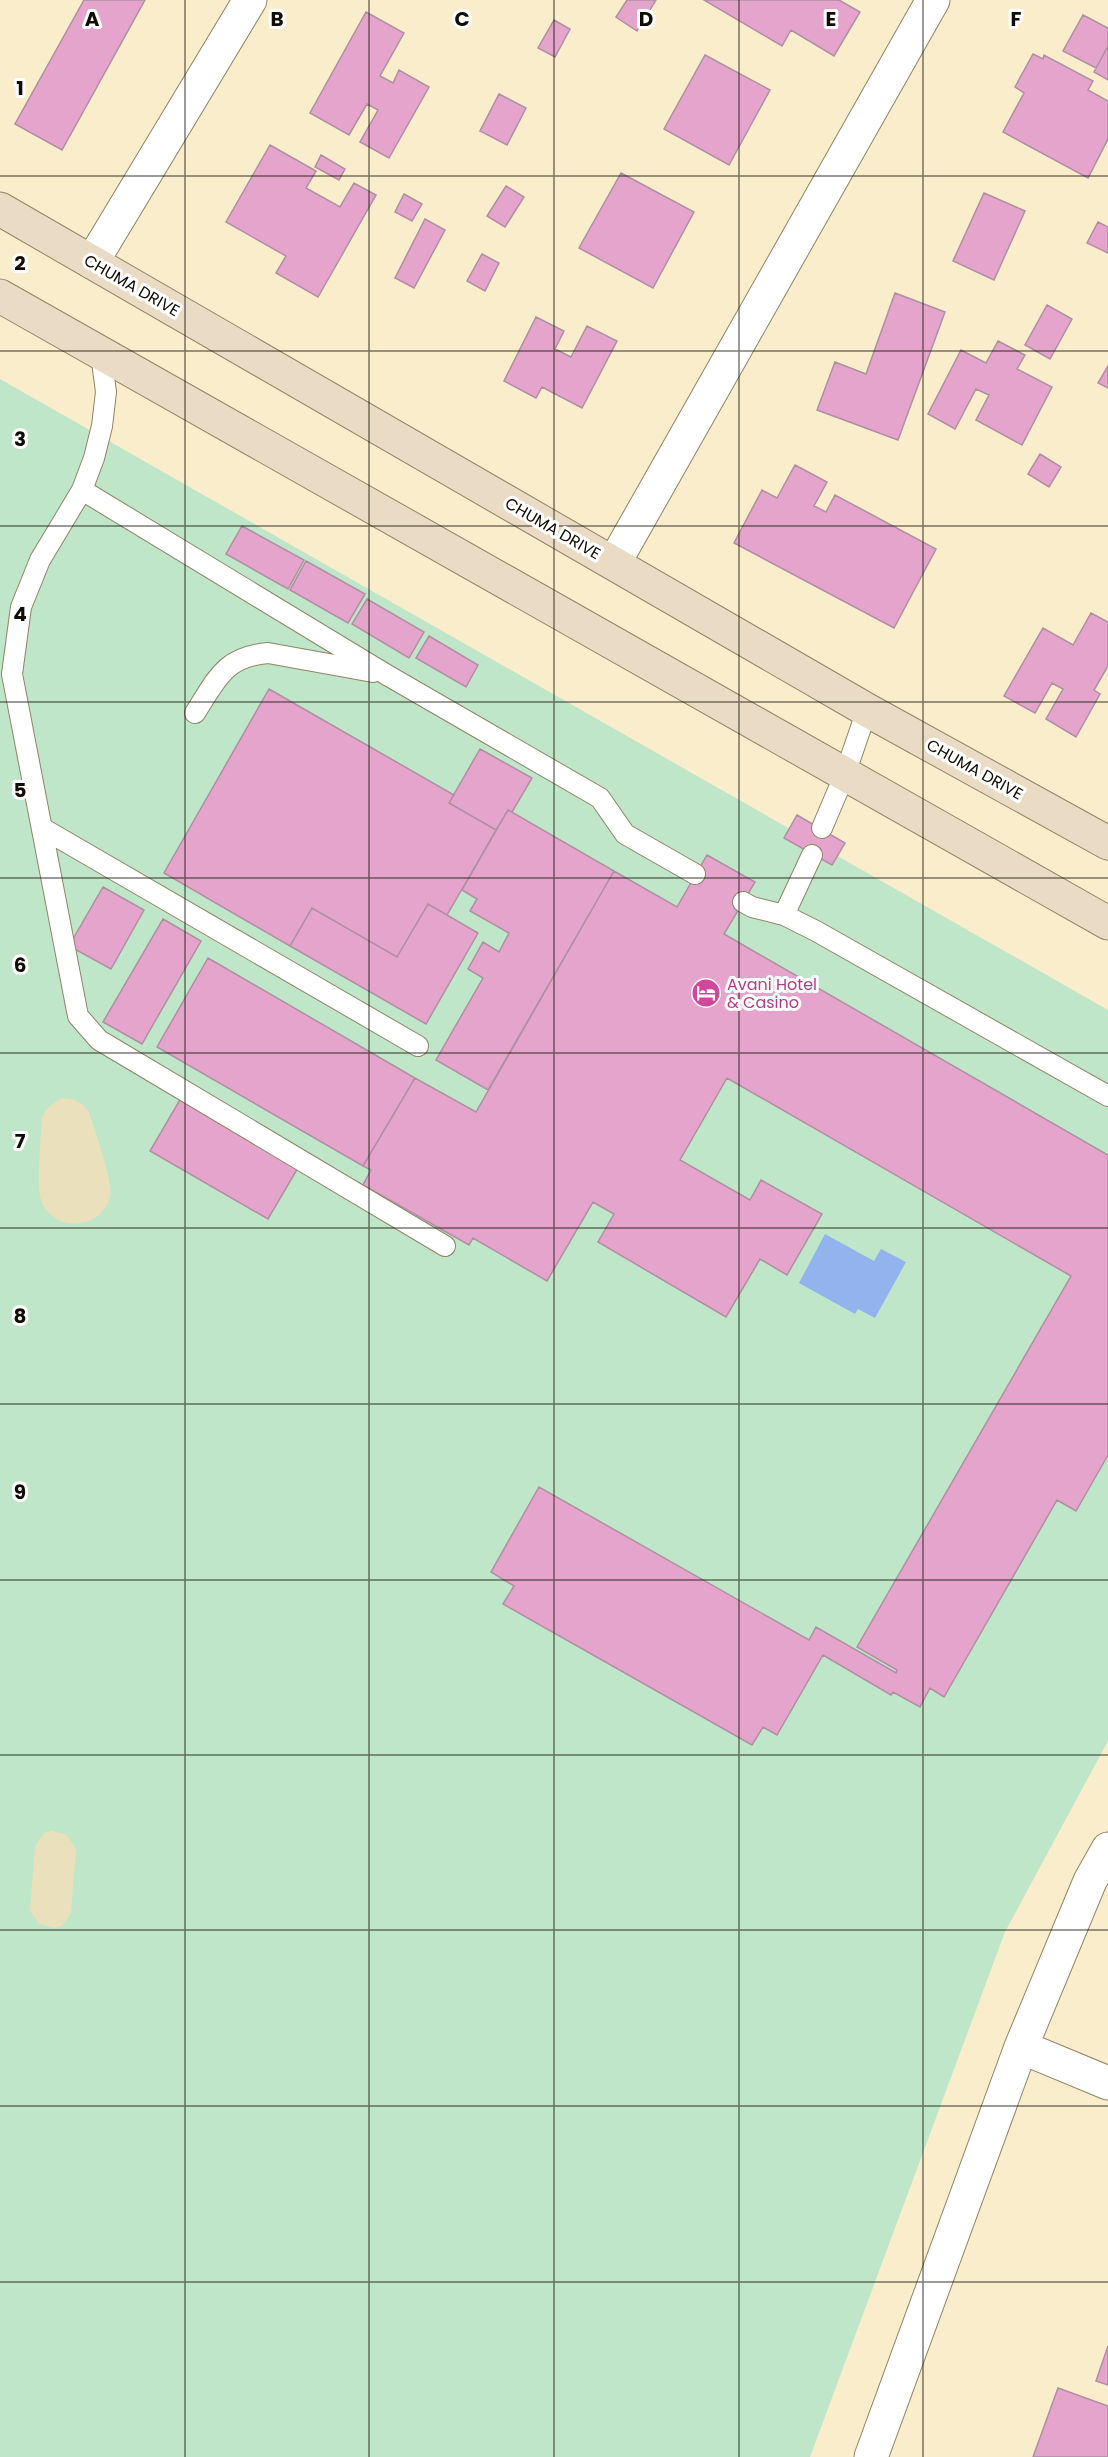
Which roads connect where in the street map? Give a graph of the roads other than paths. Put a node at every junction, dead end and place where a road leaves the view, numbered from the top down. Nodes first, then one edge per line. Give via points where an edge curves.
1 (250, 0) edge
2 (933, 0) edge
3 (0, 209) edge
4 (92, 262) junction
5 (0, 296) edge
6 (101, 354) junction
7 (82, 490) junction
8 (614, 563) junction
9 (387, 675) junction
10 (867, 711) junction
11 (195, 713) dead end
12 (845, 774) junction
13 (42, 828) junction
14 (822, 828) dead end
15 (1108, 843) edge
16 (812, 855) dead end
17 (695, 874) dead end
18 (743, 902) dead end
19 (784, 915) junction
20 (1106, 919) edge
21 (418, 1046) dead end
22 (1108, 1096) edge
23 (445, 1246) dead end
24 (1108, 1849) edge
25 (1021, 2047) junction
26 (1108, 2083) edge
27 (870, 2457) edge

1 - 4 street
2 - 8 street
3 - 4 main road, CHUMA DRIVE
4 - 8 main road, CHUMA DRIVE
5 - 6 main road
6 - 7 lane via 106,392 102,426
6 - 12 main road
7 - 9 lane
7 - 13 lane via 40,560 28,588 21,607 12,674
8 - 10 main road, CHUMA DRIVE
9 - 11 lane via 268,653 252,654 236,660 220,674
9 - 17 lane via 600,798 625,834
10 - 12 lane
10 - 15 main road, CHUMA DRIVE
12 - 14 lane
12 - 20 main road
13 - 21 lane
13 - 23 lane via 78,1016 99,1040
16 - 19 lane
18 - 19 lane
19 - 22 lane
24 - 25 street via 1090,1881
25 - 26 street
25 - 27 street

